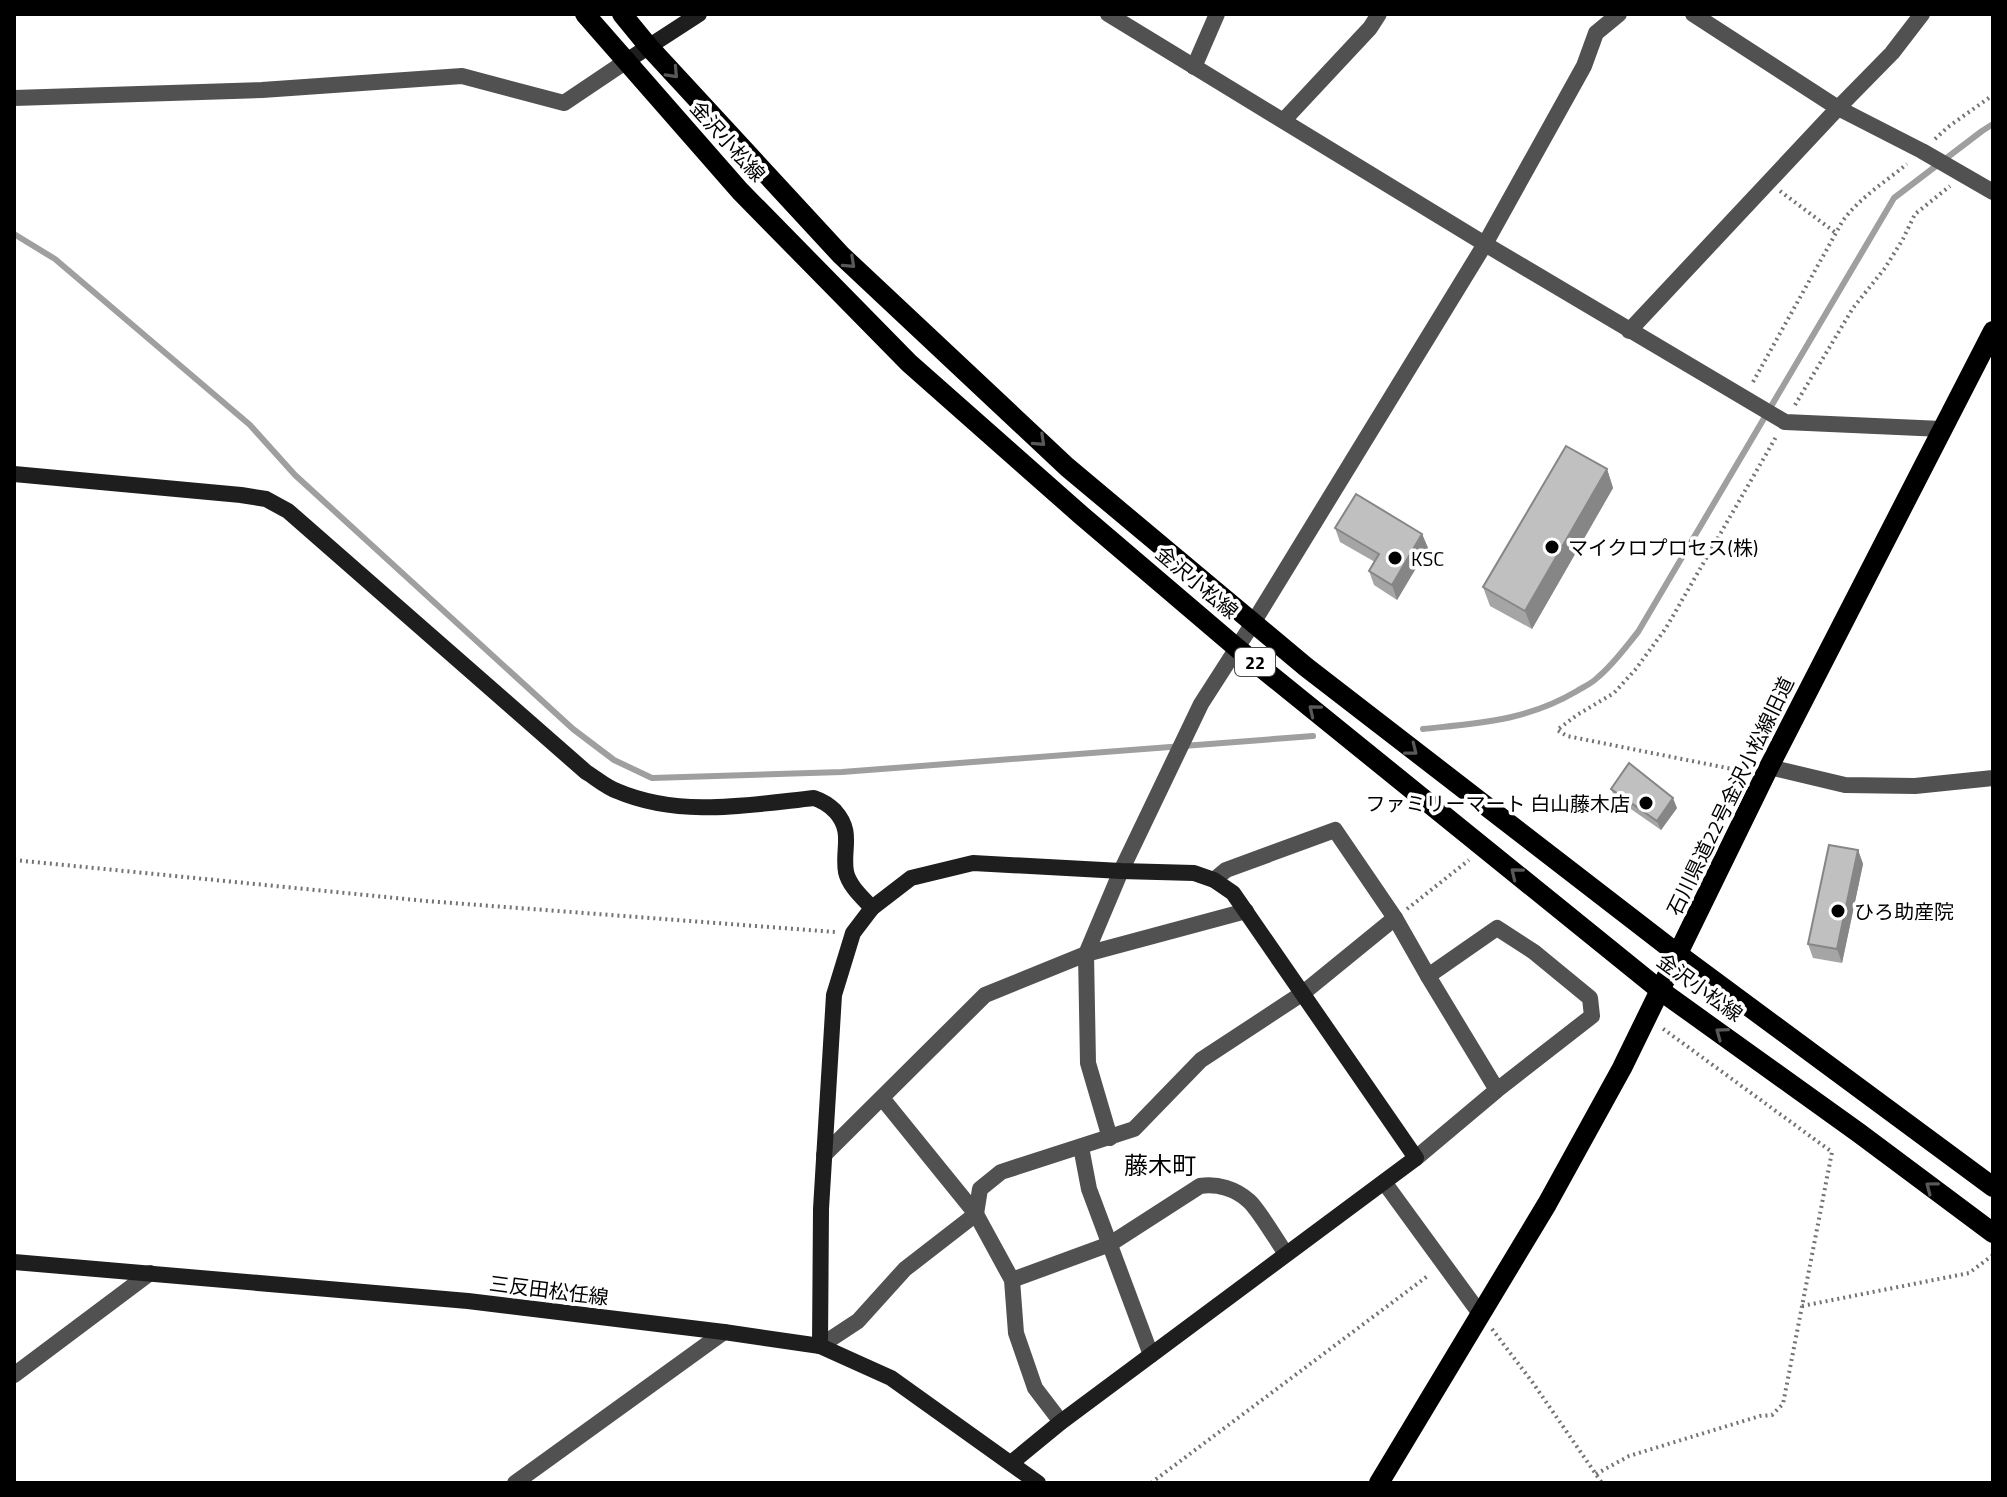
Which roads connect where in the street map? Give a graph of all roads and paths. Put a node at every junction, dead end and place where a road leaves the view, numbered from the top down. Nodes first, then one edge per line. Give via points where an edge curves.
1 (585, 14) edge
2 (622, 14) edge
3 (699, 14) edge
4 (1108, 14) edge
5 (1217, 14) edge
6 (1379, 14) edge
7 (1619, 14) edge
8 (1693, 14) edge
9 (1922, 14) edge
10 (649, 47) junction
11 (625, 62) junction
12 (1194, 67) junction
13 (1993, 95) edge
14 (14, 98) edge
15 (1838, 108) junction
16 (1284, 120) junction
17 (1922, 151) junction
18 (1959, 172) junction
19 (1768, 182) junction
20 (1993, 192) edge
21 (1836, 233) junction
22 (1485, 244) junction
23 (1629, 331) junction
24 (1993, 331) edge
25 (1749, 400) junction
26 (1785, 422) junction
27 (1942, 429) junction
28 (14, 474) edge
29 (1253, 623) junction
30 (1237, 648) junction
31 (1767, 771) junction
32 (1993, 778) edge
33 (1485, 848) junction
34 (14, 860) edge
35 (1121, 871) junction
36 (1214, 880) junction
37 (872, 908) junction
38 (1246, 911) junction
39 (1395, 918) junction
40 (853, 933) junction
41 (1086, 954) junction
42 (1679, 955) junction
43 (1428, 976) junction
44 (1661, 991) junction
45 (1303, 993) junction
46 (1648, 1018) junction
47 (1497, 1090) junction
48 (882, 1098) junction
49 (1110, 1138) junction
50 (1081, 1147) junction
51 (824, 1155) junction
52 (1416, 1158) junction
53 (1384, 1182) junction
54 (1993, 1187) edge
55 (976, 1214) junction
56 (1993, 1233) edge
57 (1110, 1244) junction
58 (1286, 1254) junction
59 (1993, 1255) edge
60 (14, 1262) edge
61 (1444, 1264) junction
62 (150, 1273) junction
63 (1012, 1280) junction
64 (1802, 1306) junction
65 (1481, 1315) junction
66 (724, 1332) junction
67 (820, 1346) junction
68 (1151, 1355) junction
69 (14, 1375) edge
70 (1061, 1422) junction
71 (1011, 1463) junction
72 (1596, 1474) junction
73 (515, 1483) edge
74 (1038, 1483) edge
75 (1151, 1483) edge
76 (1379, 1483) edge
77 (1602, 1483) edge

1 - 11 main road, 金沢小松線 / 22
2 - 10 main road, 金沢小松線 / 22
3 - 10 street
4 - 12 street
5 - 12 street
6 - 16 street
7 - 22 street via 1596,33 1584,66
8 - 15 street
9 - 15 street
10 - 11 street
10 -> 29 main road, 金沢小松線 / 22 via 841,255 1067,467
11 - 14 street via 564,103 462,76 262,90
11 - 30 main road, 金沢小松線 / 22 via 740,191 909,363
12 - 16 street
13 - 17 path
15 - 17 street
15 - 19 street
16 - 22 street
17 - 18 street
17 - 21 path via 1853,207
18 - 20 street
18 - 26 path via 1915,214
19 - 21 path
19 - 23 street
21 - 25 path
22 - 23 street
22 - 29 street
23 - 25 street
24 - 27 main road, 石川県道22号金沢小松線旧道
25 - 26 street
26 - 27 street
26 - 31 path via 1666,628 1635,670 1614,693 1557,730
27 - 31 main road, 石川県道22号金沢小松線旧道
28 - 37 street via 266,499 288,511 586,772 616,791 687,808 824,801 847,830 846,874
29 - 30 street
29 -> 42 main road, 金沢小松線 / 22
33 -> 30 main road, 金沢小松線 / 22
30 - 35 street via 1201,704
31 - 32 street via 1845,785 1915,786
31 - 42 main road, 石川県道22号金沢小松線旧道
33 - 39 path
44 -> 33 main road, 金沢小松線 / 22
34 - 40 path via 426,901
35 - 36 street via 1194,873
35 - 37 street via 973,863 911,878
35 - 41 street
36 - 38 street
36 - 39 street via 1226,870 1335,830
37 - 40 street
38 - 41 street
38 - 45 street
39 - 43 street
39 - 45 street
40 - 51 street via 834,995
41 - 48 street via 985,995
41 - 49 street via 1088,1063
42 - 44 main road, 石川県道22号金沢小松線旧道
42 - 54 main road, 金沢小松線 / 22
43 - 47 street
43 - 47 street via 1497,928 1590,998 1592,1016
44 - 46 main road, 石川県道22号金沢小松線旧道
56 -> 44 main road, 金沢小松線 / 22
45 - 49 street via 1201,1060 1134,1129
45 - 52 street
46 - 64 path via 1832,1152
46 - 65 main road, 石川県道22号金沢小松線旧道
47 - 52 street
48 - 51 street
48 - 55 street
49 - 50 street
50 - 55 street via 1001,1172 980,1189
50 - 57 street via 1089,1189
51 - 67 street
52 - 53 street
53 - 58 street
53 - 61 street
55 - 63 street
55 - 67 street via 905,1269 858,1321
57 - 58 street via 1210,1184 1249,1201
57 - 63 street
57 - 68 street
58 - 68 street
59 - 64 path via 1969,1273
60 - 62 street, 三反田松任線
61 - 65 street
61 - 75 path
62 - 66 street, 三反田松任線 via 468,1301
62 - 69 street
63 - 70 street via 1016,1333 1035,1388
64 - 72 path via 1783,1404 1772,1415 1629,1456
65 - 72 path
65 - 76 main road, 石川県道22号金沢小松線旧道
66 - 67 street, 三反田松任線
66 - 73 street
67 - 71 street, 三反田松任線 via 891,1378
68 - 70 street
70 - 71 street
71 - 74 street, 三反田松任線
72 - 77 path

